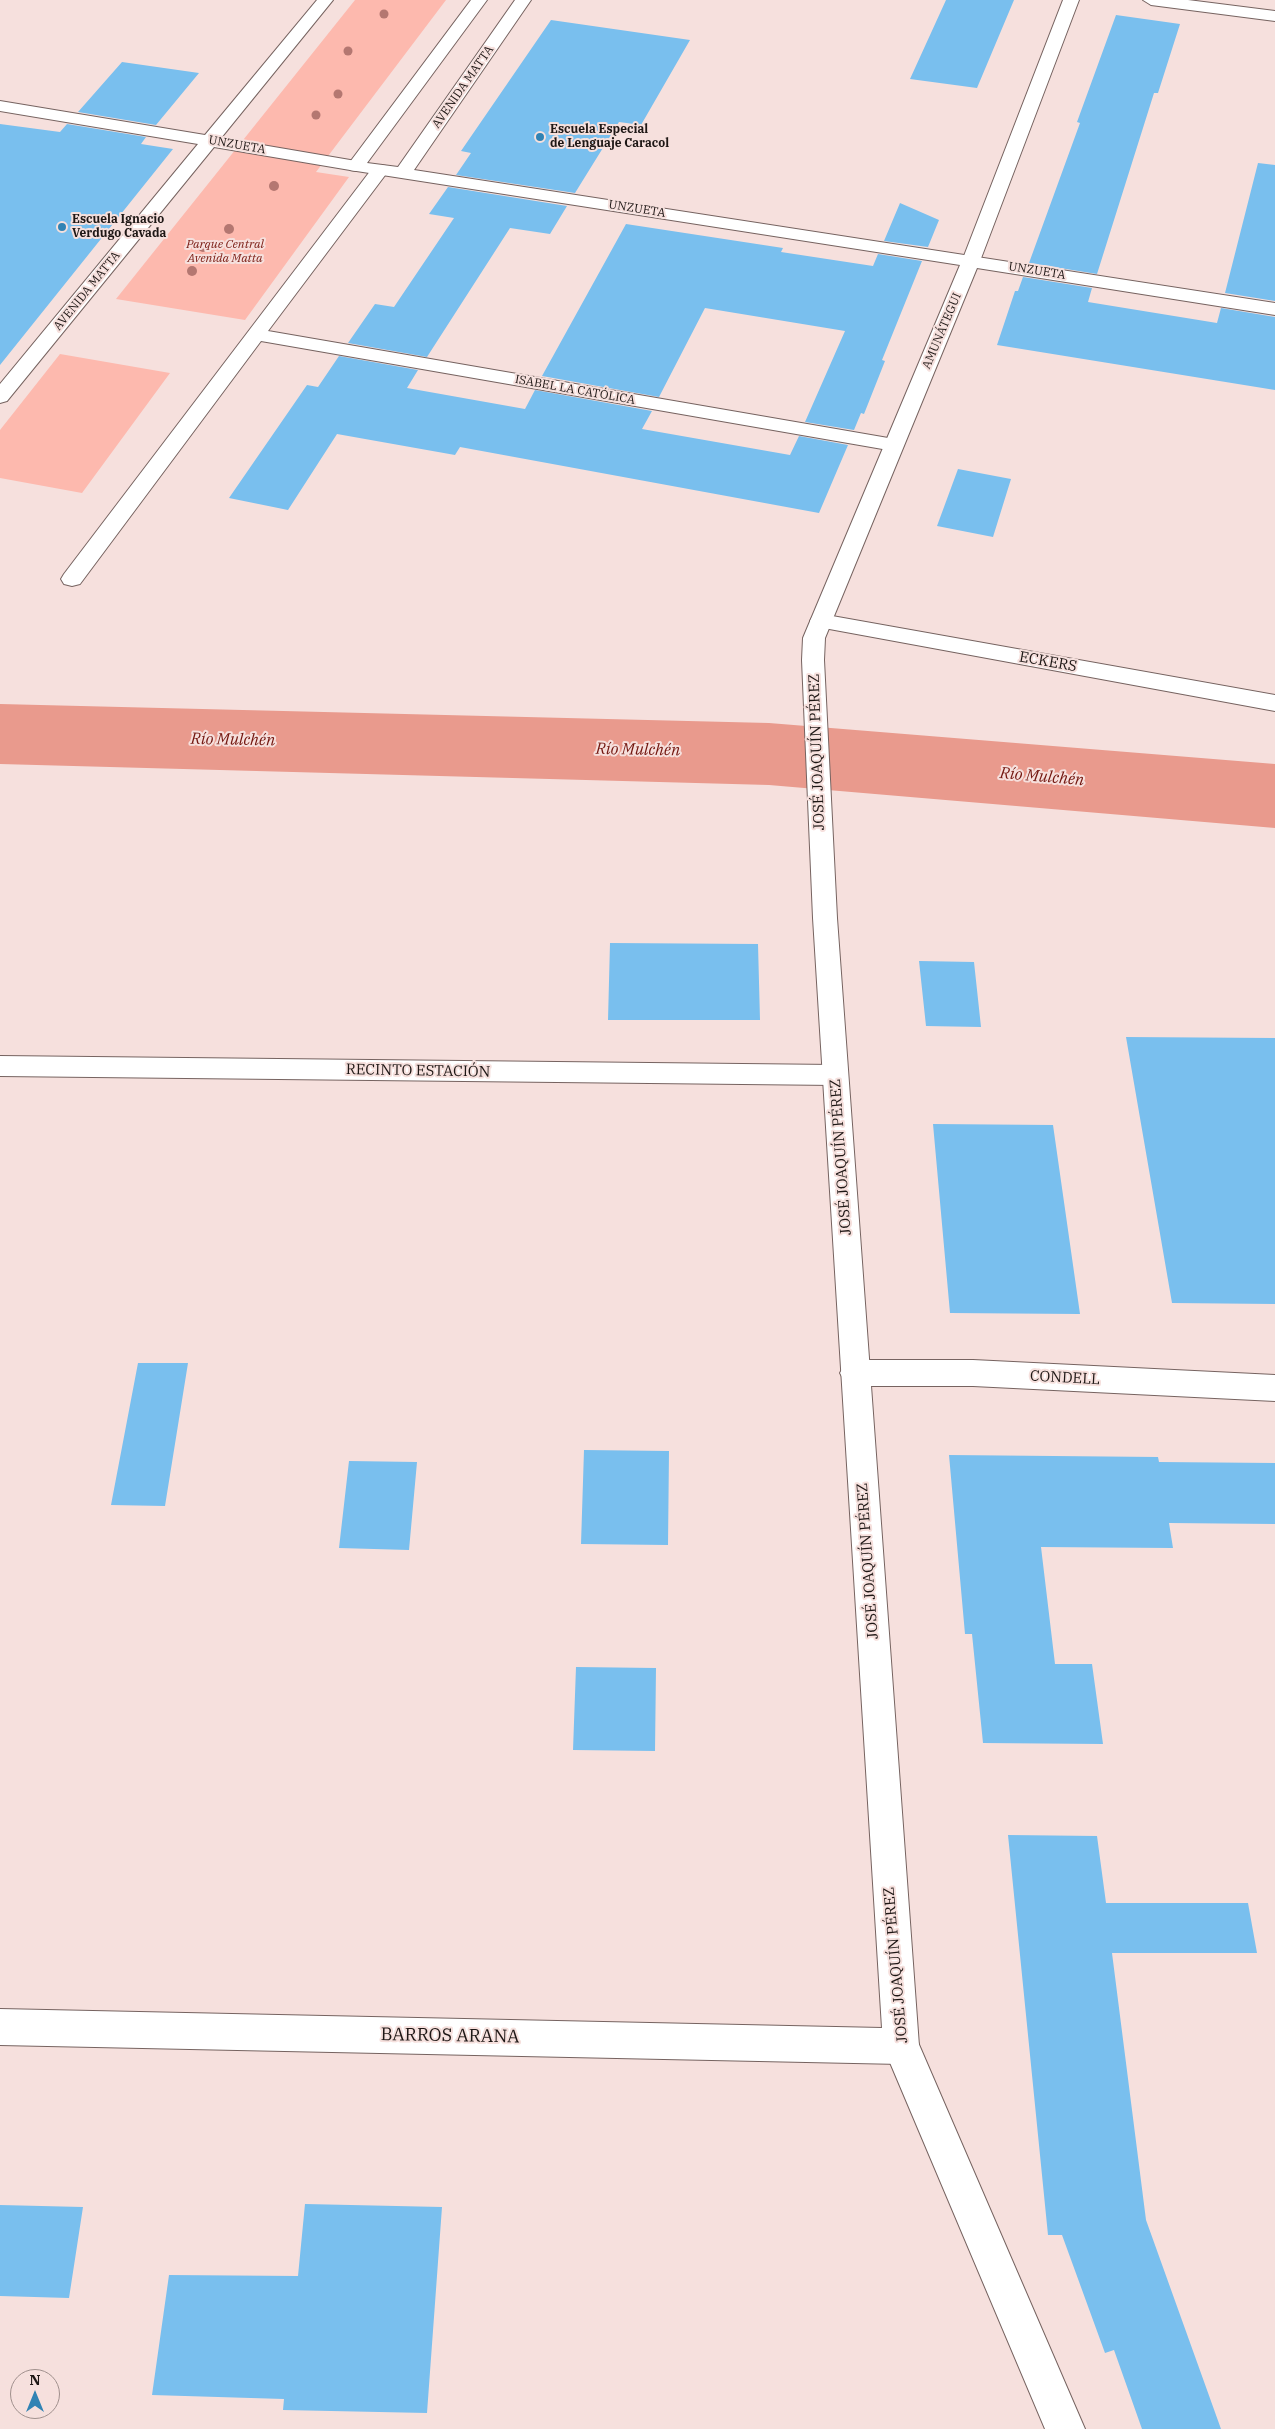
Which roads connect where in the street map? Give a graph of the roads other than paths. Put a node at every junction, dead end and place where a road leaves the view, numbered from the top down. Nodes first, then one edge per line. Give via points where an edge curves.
1 (326, 0) edge
2 (479, 0) edge
3 (523, 0) edge
4 (1071, 0) edge
5 (1151, 0) edge
6 (1275, 16) edge
7 (0, 106) edge
8 (210, 141) junction
9 (356, 166) junction
10 (380, 170) junction
11 (403, 173) junction
12 (971, 261) junction
13 (1275, 309) edge
14 (257, 336) junction
15 (0, 396) edge
16 (894, 446) junction
17 (72, 579) dead end
18 (821, 621) junction
19 (813, 660) joint
20 (1275, 703) edge
21 (0, 1066) edge
22 (835, 1075) junction
23 (855, 1372) junction
24 (1275, 1388) edge
25 (0, 2027) edge
26 (901, 2046) junction
27 (1065, 2429) edge

1 - 8 street, AVENIDA MATTA
2 - 9 street
3 - 11 street, AVENIDA MATTA
4 - 12 street, AMUNÁTEGUI
5 - 6 street
7 - 8 street, UNZUETA
8 - 9 street, UNZUETA
8 - 15 street, AVENIDA MATTA
9 - 10 street, UNZUETA
10 - 11 street, UNZUETA
10 - 14 street
11 - 12 street, UNZUETA
12 - 13 street, UNZUETA
12 - 16 street, AMUNÁTEGUI
14 - 16 street, ISABEL LA CATÓLICA
14 - 17 street
16 - 18 street, AMUNÁTEGUI
18 - 19 street, AMUNÁTEGUI via 814,638
18 - 20 street, ECKERS
19 - 22 street, JOSÉ JOAQUÍN PÉREZ via 824,918
21 - 22 street, RECINTO ESTACIÓN
22 - 23 street, JOSÉ JOAQUÍN PÉREZ
23 - 24 street, CONDELL
23 - 26 street, JOSÉ JOAQUÍN PÉREZ
25 - 26 street, BARROS ARANA
26 - 27 street, JOSÉ JOAQUÍN PÉREZ

